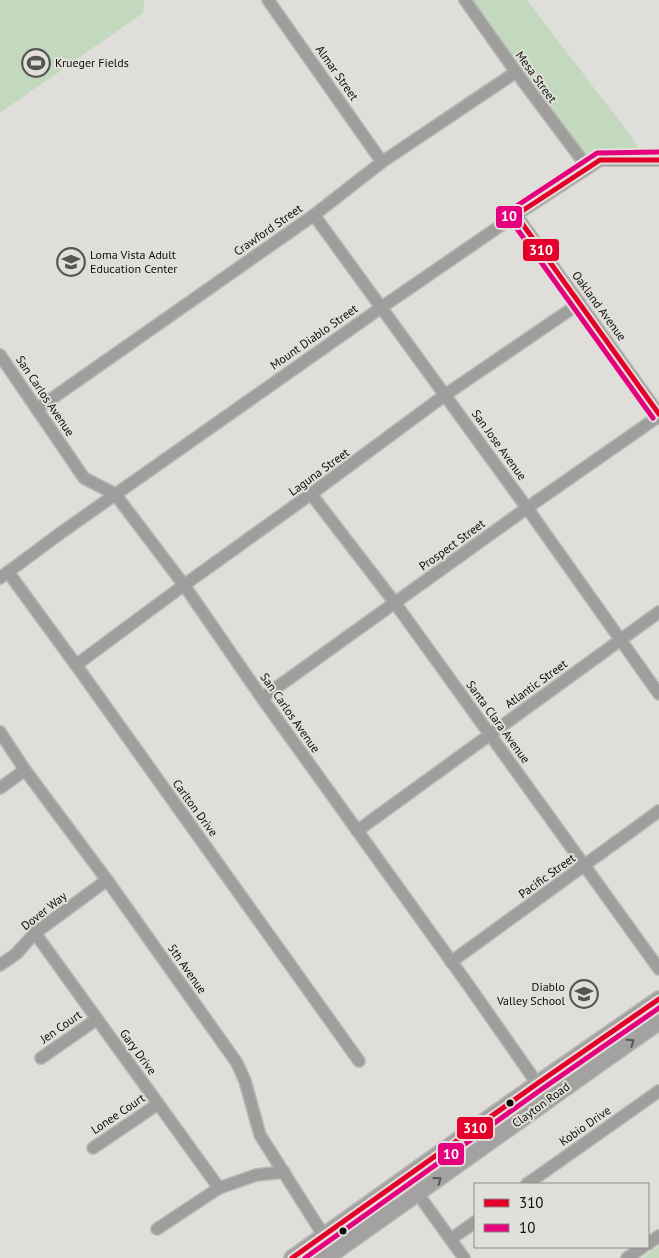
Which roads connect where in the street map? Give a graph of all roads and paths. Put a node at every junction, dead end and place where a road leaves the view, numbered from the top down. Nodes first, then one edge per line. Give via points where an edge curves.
1 (268, 0) edge
2 (465, 0) edge
3 (516, 72) junction
4 (659, 160) edge
5 (382, 162) junction
6 (588, 168) junction
7 (314, 215) junction
8 (516, 215) junction
9 (580, 304) junction
10 (382, 307) junction
11 (0, 355) edge
12 (445, 395) junction
13 (37, 409) junction
14 (659, 415) edge
15 (115, 494) junction
16 (311, 494) junction
17 (527, 508) junction
18 (4, 575) edge
19 (184, 585) junction
20 (395, 602) junction
21 (659, 612) edge
22 (621, 640) junction
23 (76, 666) junction
24 (659, 694) edge
25 (262, 698) junction
26 (0, 732) edge
27 (490, 734) junction
28 (25, 770) junction
29 (0, 788) edge
30 (659, 811) edge
31 (358, 831) junction
32 (584, 866) junction
33 (107, 880) junction
34 (35, 933) junction
35 (451, 962) junction
36 (0, 965) edge
37 (659, 969) edge
38 (659, 999) edge
39 (97, 1019) junction
40 (659, 1022) edge
41 (41, 1058) dead end
42 (359, 1061) dead end
43 (538, 1083) junction
44 (659, 1091) edge
45 (548, 1100) junction
46 (158, 1104) junction
47 (93, 1148) dead end
48 (284, 1172) junction
49 (528, 1183) edge
50 (219, 1188) junction
51 (418, 1194) junction
52 (401, 1205) junction
53 (474, 1223) edge
54 (157, 1230) dead end
55 (324, 1236) junction
56 (451, 1239) junction
57 (642, 1248) edge
58 (292, 1258) edge
59 (310, 1258) edge
60 (326, 1258) edge
61 (464, 1258) edge
62 (627, 1258) edge

1 - 5 street, Almar Street
2 - 3 street, Mesa Street
3 - 5 street, Crawford Street
3 - 6 street, Mesa Street
4 - 6 street, Mount Diablo Street via 600,160
5 - 7 street, Crawford Street
6 - 8 street, Mount Diablo Street
7 - 10 street, San Jose Avenue
7 - 13 street, Crawford Street
8 - 9 street, Oakland Avenue
8 - 10 street, Mount Diablo Street
9 - 12 street, Laguna Street
9 - 14 street, Oakland Avenue
10 - 12 street, San Jose Avenue
10 - 15 street, Mount Diablo Street
11 - 13 street, San Carlos Avenue
12 - 16 street, Laguna Street
12 - 17 street, San Jose Avenue
13 - 15 street, San Carlos Avenue via 84,478
14 - 17 street, Prospect Street
15 - 18 street, Mount Diablo Street
15 - 19 street, San Carlos Avenue
16 - 19 street, Laguna Street
16 - 20 street, Santa Clara Avenue
17 - 20 street, Prospect Street
17 - 22 street, San Jose Avenue
18 - 23 street, Carlton Drive
19 - 23 street, Laguna Street
19 - 25 street, San Carlos Avenue
20 - 25 street, Prospect Street
20 - 27 street, Santa Clara Avenue
21 - 22 street, Atlantic Street
22 - 24 street, San Jose Avenue
22 - 27 street, Atlantic Street
23 - 42 street, Carlton Drive
25 - 31 street, San Carlos Avenue
26 - 28 street, 5th Avenue
27 - 31 street, Atlantic Street
27 - 32 street, Santa Clara Avenue
28 - 29 street
28 - 33 street, 5th Avenue
30 - 32 street, Pacific Street
31 - 35 street, San Carlos Avenue
32 - 35 street, Pacific Street
32 - 37 street, Santa Clara Avenue
33 - 34 street, Dover Way
33 - 48 street, 5th Avenue via 236,1064 245,1080 260,1135
34 - 36 street, Dover Way via 16,954
34 - 39 street, Gary Drive
35 - 43 street, San Carlos Avenue
38 - 43 main road, Clayton Road
39 - 41 street, Jen Court
39 - 46 street, Gary Drive
45 -> 40 main road, Clayton Road
43 - 45 street, San Carlos Avenue
43 - 55 main road, Clayton Road
44 - 49 street, Kobio Drive
51 -> 45 main road, Clayton Road
46 - 47 street, Lonee Court
46 - 50 street, Gary Drive
48 - 50 street via 256,1175
48 - 55 street, 5th Avenue
50 - 54 street
51 - 52 main road, Clayton Road
51 - 56 street
52 - 55 street via 381,1207 341,1234
52 - 60 main road, Clayton Road
53 - 56 street
55 - 58 main road, Clayton Road
55 - 59 street via 319,1252
56 - 61 street
57 - 62 street

